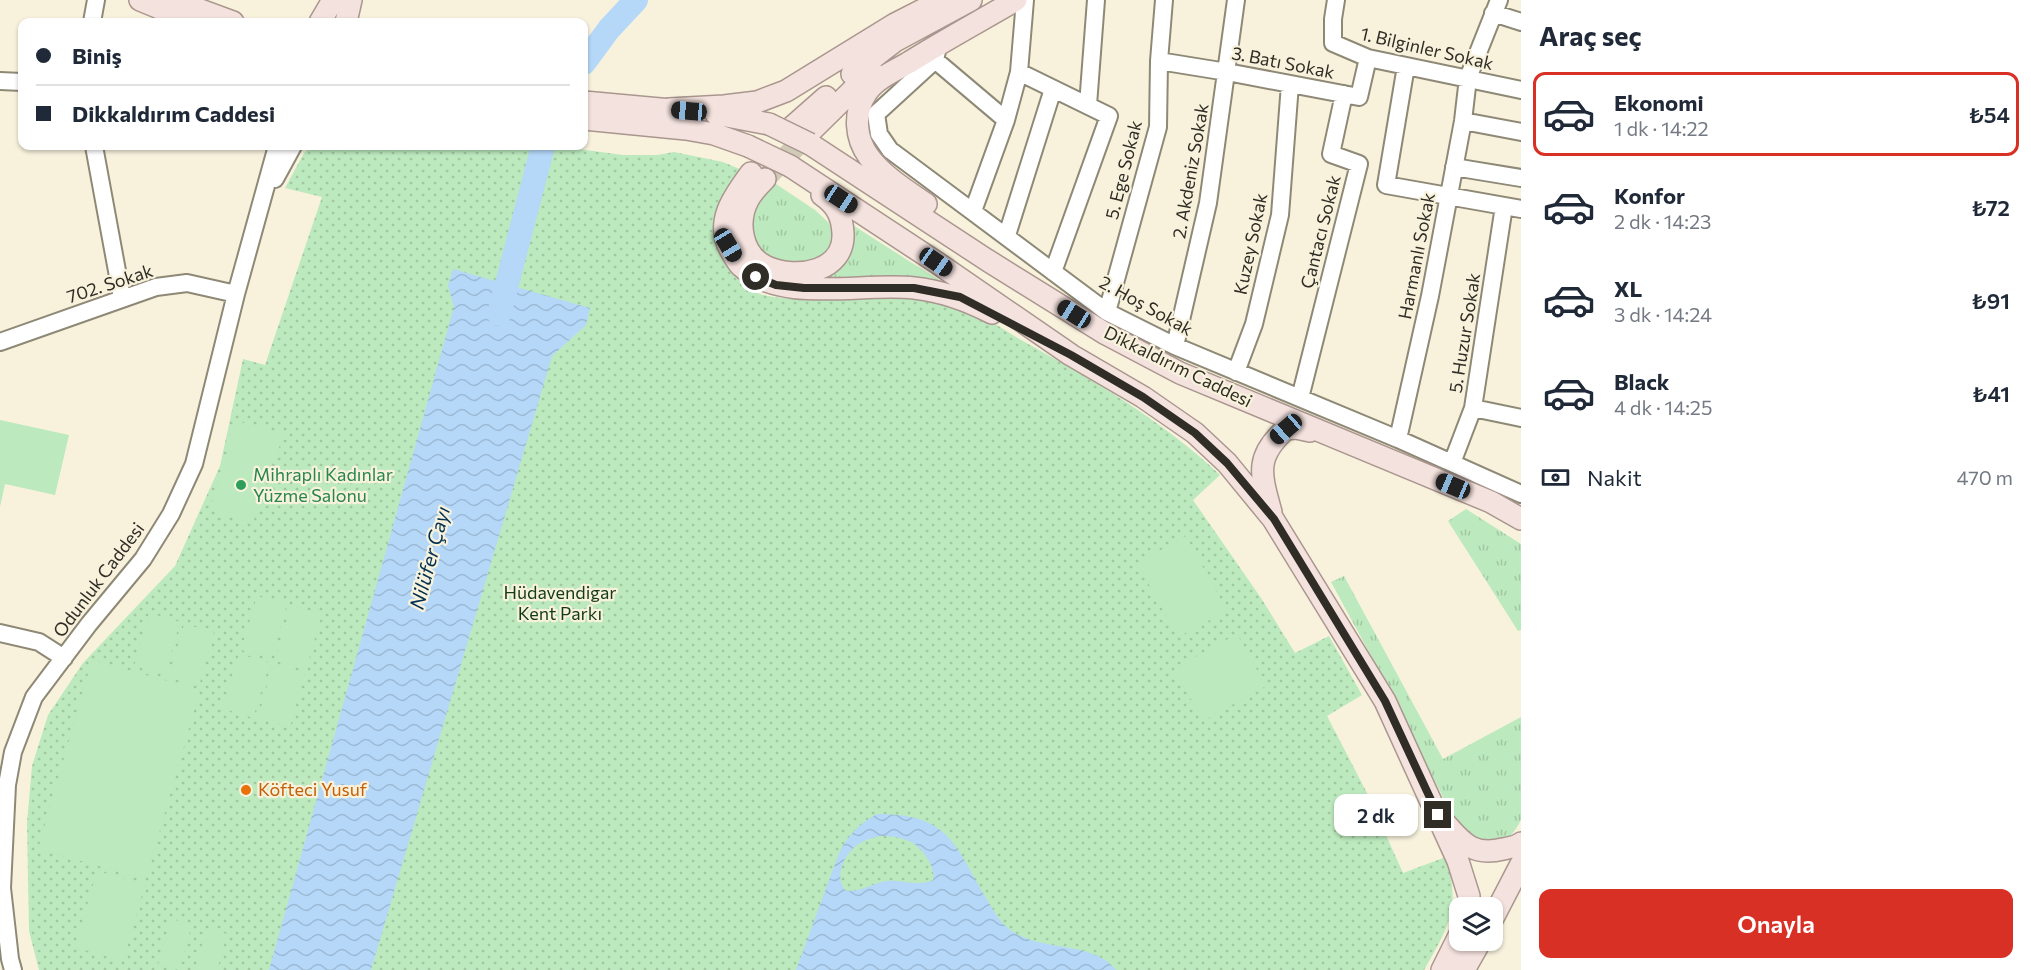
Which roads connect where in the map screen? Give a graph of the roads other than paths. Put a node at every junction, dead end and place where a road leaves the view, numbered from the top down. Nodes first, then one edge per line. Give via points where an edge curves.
1 (96, 0) edge
2 (140, 0) edge
3 (173, 0) edge
4 (333, 0) edge
5 (351, 0) edge
6 (942, 0) edge
7 (970, 0) edge
8 (995, 0) edge
9 (1016, 0) edge
10 (1025, 0) edge
11 (1096, 0) edge
12 (1164, 0) edge
13 (1236, 0) edge
14 (1336, 0) edge
15 (1496, 7) edge
16 (93, 18) edge
17 (184, 18) edge
18 (222, 18) edge
19 (322, 18) edge
20 (327, 18) edge
21 (347, 18) edge
22 (352, 18) edge
23 (1521, 22) edge
24 (936, 52) junction
25 (1368, 58) junction
26 (1159, 61) junction
27 (1406, 66) junction
28 (863, 71) junction
29 (1019, 72) junction
30 (1227, 72) junction
31 (1468, 78) junction
32 (0, 81) edge
33 (18, 82) edge
34 (1290, 84) junction
35 (1053, 89) junction
36 (1521, 90) edge
37 (1344, 94) junction
38 (588, 104) edge
39 (1088, 105) junction
40 (669, 109) junction
41 (608, 114) junction
42 (588, 117) edge
43 (1006, 120) junction
44 (1463, 121) junction
45 (1521, 132) edge
46 (803, 135) junction
47 (95, 150) edge
48 (276, 150) edge
49 (291, 150) edge
50 (296, 150) edge
51 (790, 166) junction
52 (281, 167) junction
53 (1454, 167) junction
54 (1521, 178) edge
55 (1448, 196) junction
56 (1504, 206) junction
57 (1521, 209) edge
58 (974, 212) junction
59 (259, 213) junction
60 (1007, 235) junction
61 (1053, 272) junction
62 (236, 294) junction
63 (122, 298) junction
64 (1058, 304) junction
65 (1107, 312) junction
66 (0, 342) edge
67 (1175, 346) junction
68 (1071, 355) junction
69 (1236, 372) junction
70 (1300, 398) junction
71 (1473, 408) junction
72 (1521, 418) edge
73 (1334, 435) junction
74 (1398, 440) junction
75 (1452, 463) junction
76 (1521, 495) edge
77 (1274, 519) junction
78 (1521, 519) edge
79 (0, 633) edge
80 (64, 658) junction
81 (4, 784) edge
82 (1438, 815) junction
83 (1521, 843) edge
84 (1521, 864) edge
85 (1469, 897) edge
86 (1503, 899) edge
87 (1452, 951) edge
88 (1475, 951) edge
89 (13, 970) edge
90 (1442, 970) edge
91 (1464, 970) edge

1 - 16 street
2 - 17 main road
3 - 18 main road
4 - 19 main road
4 - 20 main road
5 - 21 main road
5 - 22 main road
6 - 40 main road via 786,91 757,102
7 - 28 main road via 895,41
8 - 28 main road
9 - 24 main road
10 - 29 street
11 - 39 street
12 - 26 street, 5. Ege Sokak
13 - 30 street, 2. Akdeniz Sokak
14 - 25 street, 1. Bilginler Sokak via 1332,43
15 - 23 street
15 - 31 street, Harmanlı Sokak
24 - 43 street
24 - 58 street, 2. Hoş Sokak via 876,114 879,134 890,150
24 - 64 main road via 878,81 867,92 858,117 860,142 883,172
25 - 27 street, 1. Bilginler Sokak
25 - 37 street, 3. Batı Sokak via 1359,97
26 - 30 street, 3. Batı Sokak
26 - 65 street, 5. Ege Sokak via 1158,127
27 - 31 street, 1. Bilginler Sokak
27 - 55 street via 1386,185
28 - 46 main road
29 - 35 street
29 - 43 street
30 - 34 street, 3. Batı Sokak
30 - 67 street, 2. Akdeniz Sokak via 1208,203
31 - 36 street, 1. Bilginler Sokak
31 - 44 street, Harmanlı Sokak
32 - 33 street
34 - 37 street, 3. Batı Sokak
34 - 69 street, Kuzey Sokak via 1280,215 1254,324
35 - 39 street
35 - 60 street
37 - 70 street, Çantacı Sokak via 1331,154 1359,164
38 - 41 main road, Dikkaldırım Caddesi
39 - 61 street via 1109,116
40 - 41 main road, Dikkaldırım Caddesi
40 - 46 main road, Dikkaldırım Caddesi, bridge via 730,115
41 - 42 main road, Dikkaldırım Caddesi
41 - 51 main road, Dikkaldırım Caddesi, bridge via 714,134
43 - 58 street
44 - 45 street
44 - 53 street, Harmanlı Sokak
46 - 64 main road, Dikkaldırım Caddesi
47 - 63 street
48 - 59 street
49 - 52 street
50 - 52 street
51 - 68 main road, Dikkaldırım Caddesi
51 - 68 main road via 839,211 844,238 841,252 830,265 807,272 784,272 765,266 750,253 741,233 742,216 758,176 737,192 727,209 724,227 728,245 740,265 756,277 776,285 804,288 914,288 960,297
52 - 59 street
53 - 54 street
53 - 55 street, Harmanlı Sokak
55 - 56 street
55 - 74 street, Harmanlı Sokak
56 - 57 street
56 - 71 street, 5. Huzur Sokak
58 - 60 street, 2. Hoş Sokak
59 - 62 street, Odunluk Caddesi
60 - 61 street, 2. Hoş Sokak
61 - 65 street, 2. Hoş Sokak
62 - 63 street, 702. Sokak via 187,283 156,287
62 - 80 street, Odunluk Caddesi via 194,464 171,514 143,559
63 - 66 street, 702. Sokak
64 - 73 main road, Dikkaldırım Caddesi via 1180,373
65 - 67 street, 2. Hoş Sokak
67 - 69 street, 2. Hoş Sokak
68 - 77 main road, Dikkaldırım Caddesi via 1195,433 1227,463
69 - 70 street, 2. Hoş Sokak
70 - 74 street, 2. Hoş Sokak
71 - 72 street
71 - 75 street, 5. Huzur Sokak
73 - 77 main road via 1286,429 1267,449 1262,465
73 - 78 main road, Dikkaldırım Caddesi via 1491,502
74 - 75 street, 2. Hoş Sokak
75 - 76 street, 2. Hoş Sokak
77 - 82 main road, Dikkaldırım Caddesi via 1385,701
79 - 80 street via 39,642
80 - 81 street, Odunluk Caddesi via 34,698
81 - 89 street, Odunluk Caddesi via 2,888
82 - 83 main road via 1474,850 1490,852
82 - 85 main road
84 - 86 main road
87 - 90 main road
88 - 91 main road

